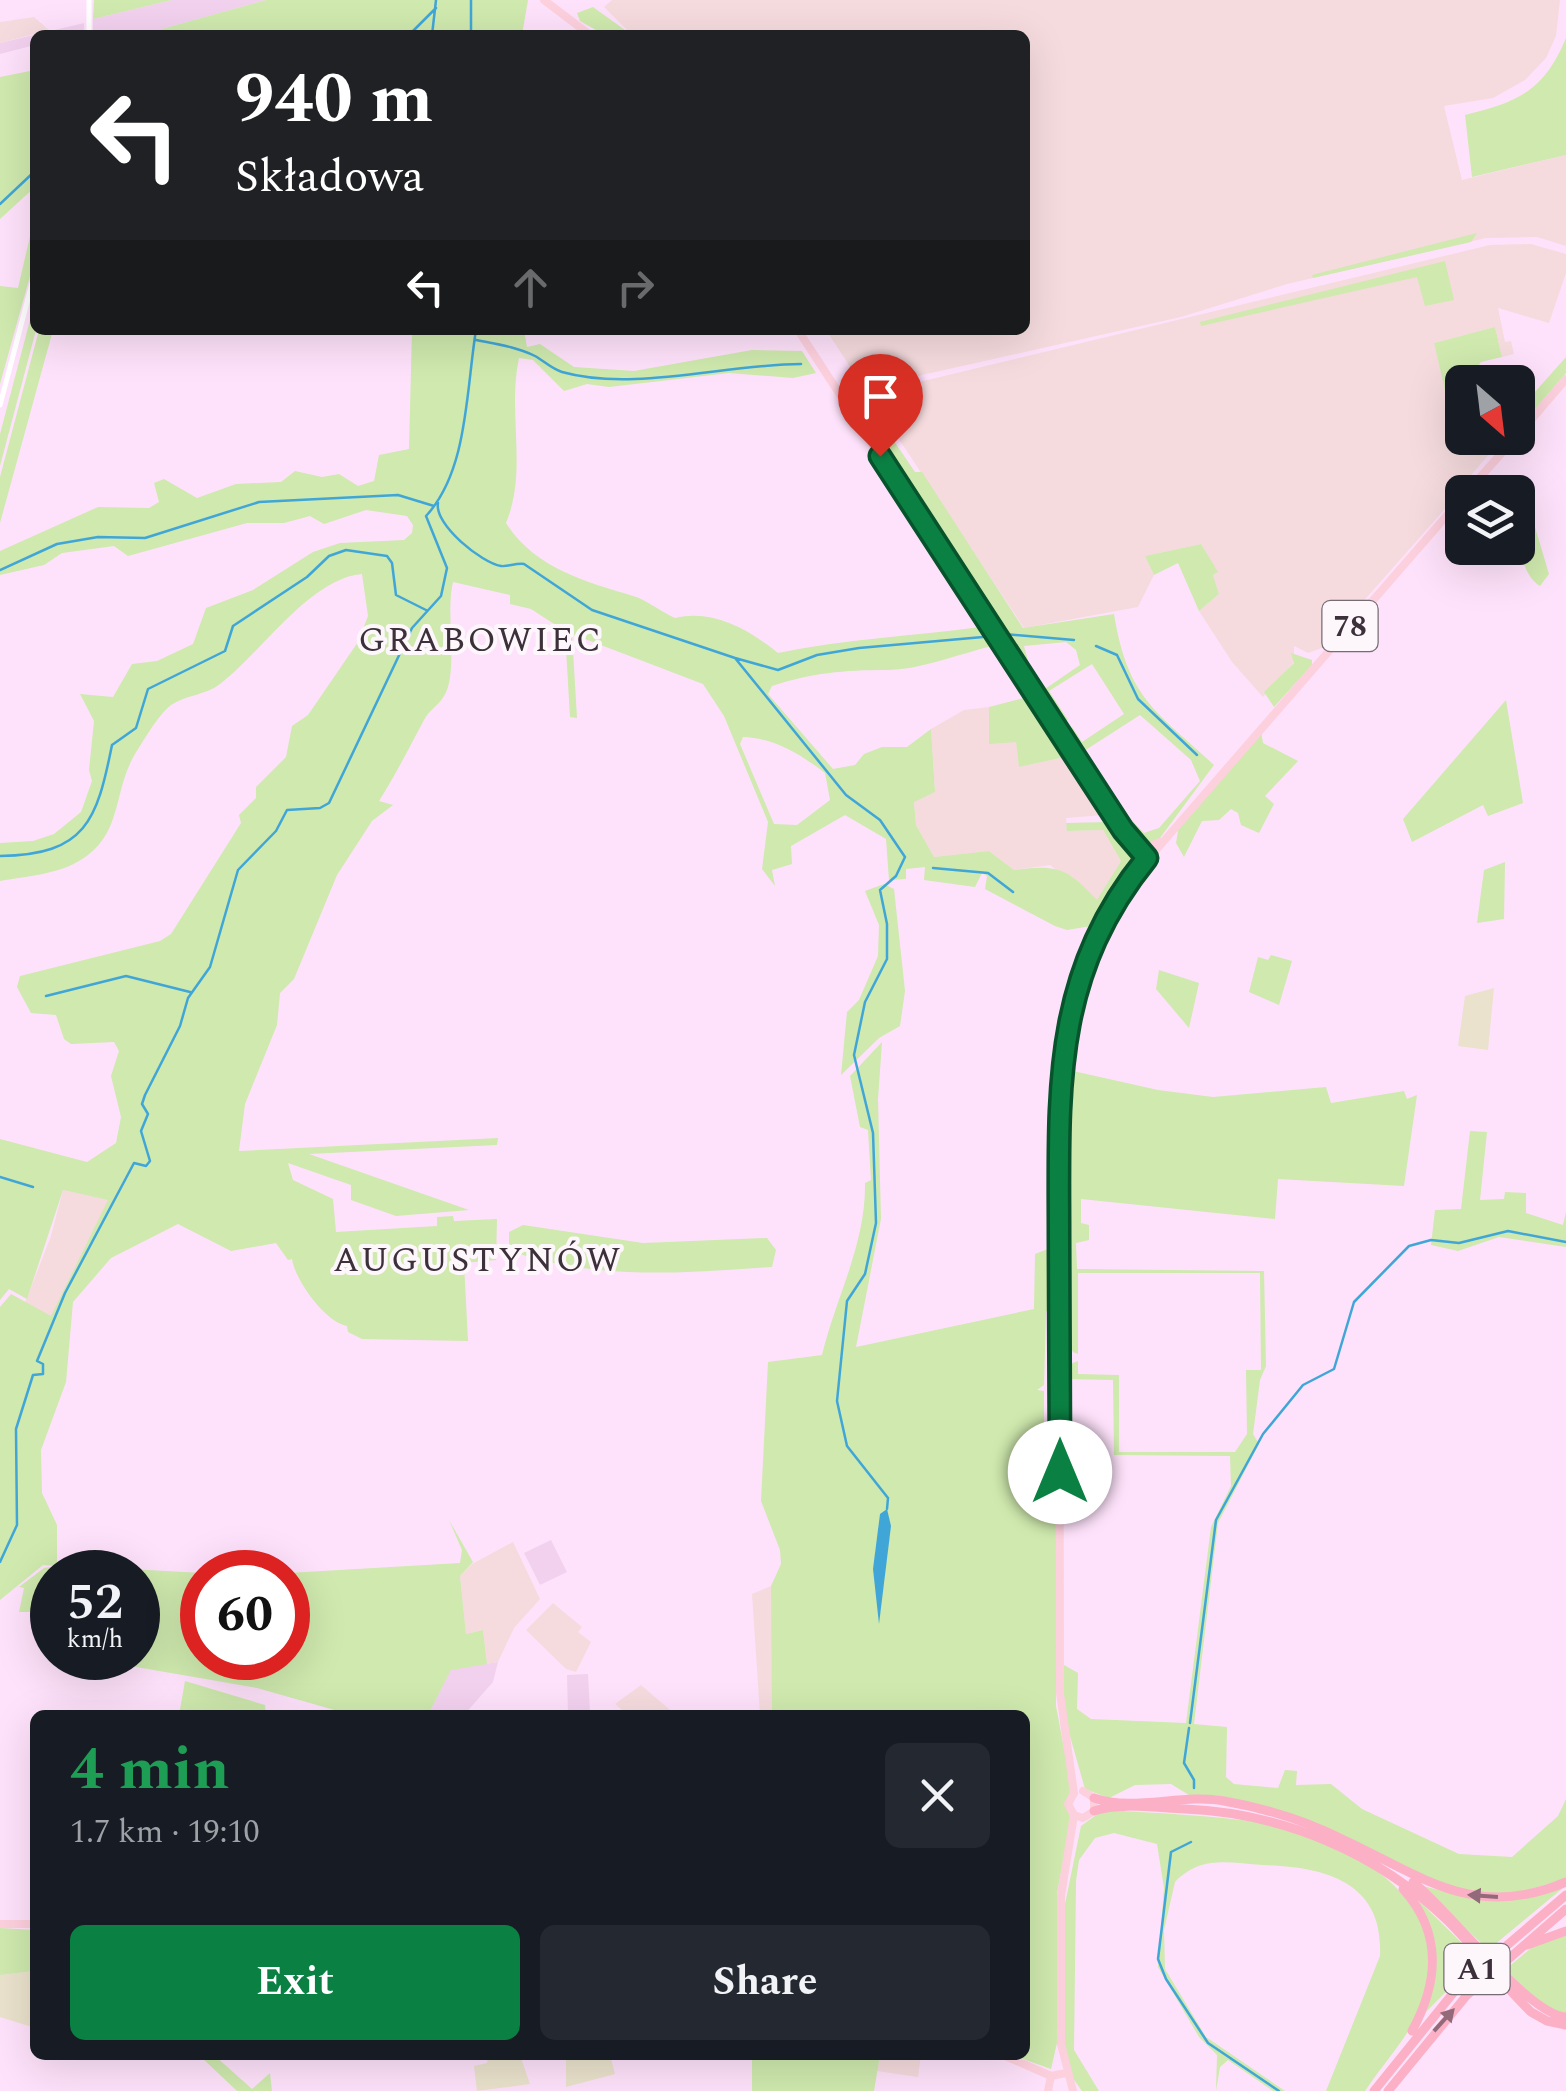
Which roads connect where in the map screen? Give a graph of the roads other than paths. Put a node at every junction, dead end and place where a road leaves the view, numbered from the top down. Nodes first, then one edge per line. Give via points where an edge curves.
1 (88, 0) edge
2 (544, 0) edge
3 (88, 30) edge
4 (583, 30) edge
5 (30, 291) edge
6 (801, 335) edge
7 (1566, 379) edge
8 (0, 404) edge
9 (1535, 414) edge
10 (1500, 455) edge
11 (1482, 475) edge
12 (1445, 518) edge
13 (1163, 840) junction
14 (1135, 845) junction
15 (1147, 858) junction
16 (1136, 873) junction
17 (1078, 1792) junction
18 (1094, 1798) junction
19 (1094, 1811) junction
20 (1078, 1816) junction
21 (1380, 1864) junction
22 (1566, 1882) edge
23 (1566, 1895) edge
24 (1566, 1909) edge
25 (0, 1924) edge
26 (30, 1924) edge
27 (1566, 1931) edge
28 (1504, 1960) junction
29 (1513, 1987) junction
30 (1566, 2017) edge
31 (1566, 2024) edge
32 (1060, 2044) junction
33 (1399, 2055) junction
34 (1011, 2060) edge
35 (1066, 2074) junction
36 (1050, 2081) edge
37 (1075, 2090) edge
38 (1374, 2091) edge
39 (1388, 2091) edge

1 - 3 street
2 - 4 main road
5 - 8 street
6 - 14 main road
7 - 9 main road, 78
10 - 11 main road, 78
12 - 13 main road, 78
13 - 14 main road
13 - 15 main road, 78
14 - 15 main road
14 - 16 main road
15 - 16 main road, 78
16 - 17 main road, 78 via 1085,961 1060,1067 1060,1692
17 - 18 main road
17 - 20 main road, 78 via 1068,1804
18 - 19 main road
18 - 21 highway via 1224,1801 1313,1826
19 - 20 main road
19 - 21 highway via 1160,1808 1245,1816
20 - 32 main road, 78 via 1061,1896
22 -> 21 highway via 1517,1896 1476,1896
21 - 29 highway via 1467,1936
21 - 33 highway via 1415,1903 1433,1946 1431,1990
23 - 33 highway, A1 via 1478,1968
24 - 28 highway, A1
25 - 26 main road
27 - 28 highway
39 -> 28 highway, A1 via 1446,2016
29 - 30 highway via 1544,2012
29 - 31 highway via 1540,2018
32 - 35 main road, 78
32 - 36 main road, 78
33 - 38 highway, A1
34 - 36 main road
35 - 36 main road
35 - 37 main road

